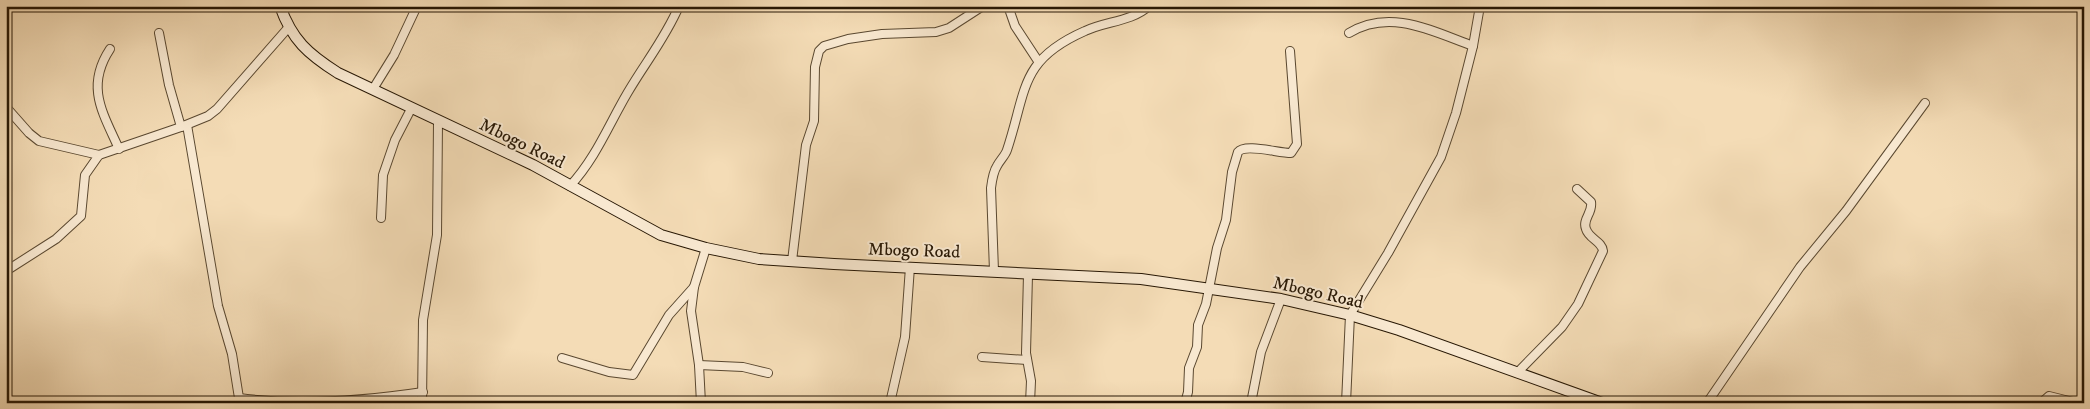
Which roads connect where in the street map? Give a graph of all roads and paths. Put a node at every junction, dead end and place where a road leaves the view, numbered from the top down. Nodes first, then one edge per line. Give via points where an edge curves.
1 (280, 6) edge
2 (417, 6) edge
3 (679, 6) edge
4 (983, 6) edge
5 (1008, 6) edge
6 (1149, 6) edge
7 (1480, 6) edge
8 (288, 28) junction
9 (1349, 33) dead end
10 (159, 34) dead end
11 (1473, 46) junction
12 (110, 49) dead end
13 (1290, 51) dead end
14 (1038, 61) junction
15 (373, 89) junction
16 (1925, 103) dead end
17 (6, 107) edge
18 (410, 109) junction
19 (438, 122) junction
20 (184, 126) junction
21 (119, 149) junction
22 (100, 155) junction
23 (570, 186) junction
24 (1577, 189) dead end
25 (381, 218) dead end
26 (706, 248) junction
27 (792, 261) junction
28 (910, 267) junction
29 (6, 271) edge
30 (994, 272) junction
31 (1028, 275) junction
32 (694, 287) junction
33 (1209, 288) junction
34 (1281, 299) junction
35 (1350, 315) junction
36 (982, 357) dead end
37 (562, 358) dead end
38 (1027, 360) junction
39 (700, 365) junction
40 (768, 373) dead end
41 (1517, 373) junction
42 (423, 392) junction
43 (237, 400) edge
44 (422, 403) edge
45 (701, 403) edge
46 (890, 403) edge
47 (1030, 403) edge
48 (1184, 403) edge
49 (1251, 403) edge
50 (1346, 403) edge
51 (1602, 403) edge
52 (1707, 403) edge
53 (2042, 403) edge
54 (2077, 403) edge

1 - 8 main road, Mbogo Road
2 - 15 street via 394,55
3 - 23 street via 610,122 599,149
4 - 27 street via 949,28 936,32 882,34 824,46 819,51 815,66 814,121 806,145
5 - 14 street via 1016,26
6 - 14 street via 1133,16 1085,30
7 - 11 street
8 - 15 main road, Mbogo Road via 309,54 338,73
8 - 20 street via 217,109
9 - 11 street via 1364,24 1410,23
10 - 20 street via 169,85
11 - 35 street via 1441,157
12 - 21 street via 98,75 98,100
13 - 33 street via 1297,144 1290,153 1246,147 1238,152
14 - 30 street via 1029,76 1006,152 992,177
15 - 18 main road, Mbogo Road
16 - 52 street via 1846,211 1800,267
17 - 22 street via 28,133 40,141
18 - 19 main road, Mbogo Road
18 - 25 street via 383,174
19 - 23 main road, Mbogo Road via 533,165
19 - 42 street via 437,234 423,320
20 - 21 street
20 - 43 street via 218,306 232,354
21 - 22 street
22 - 29 street via 85,175 79,218 56,239
23 - 26 main road, Mbogo Road via 661,235
24 - 41 street via 1591,202 1591,213 1585,227 1601,244 1603,252 1578,304 1562,327
26 - 27 main road, Mbogo Road via 759,259
26 - 32 street
27 - 28 main road, Mbogo Road
28 - 30 main road, Mbogo Road
28 - 46 street via 905,337
30 - 31 main road, Mbogo Road
31 - 33 main road, Mbogo Road via 1141,279
31 - 38 street
32 - 37 street via 669,315 633,375 609,372
32 - 39 street via 691,311
33 - 34 main road, Mbogo Road
33 - 48 street via 1198,325 1198,341
34 - 35 main road, Mbogo Road
34 - 49 street via 1261,352
35 - 41 main road, Mbogo Road
35 - 50 street
36 - 38 street
38 - 47 street
39 - 40 street
39 - 45 street
41 - 51 main road, Mbogo Road
42 - 43 street via 383,398 291,402
42 - 44 street
53 - 54 street via 2050,396

